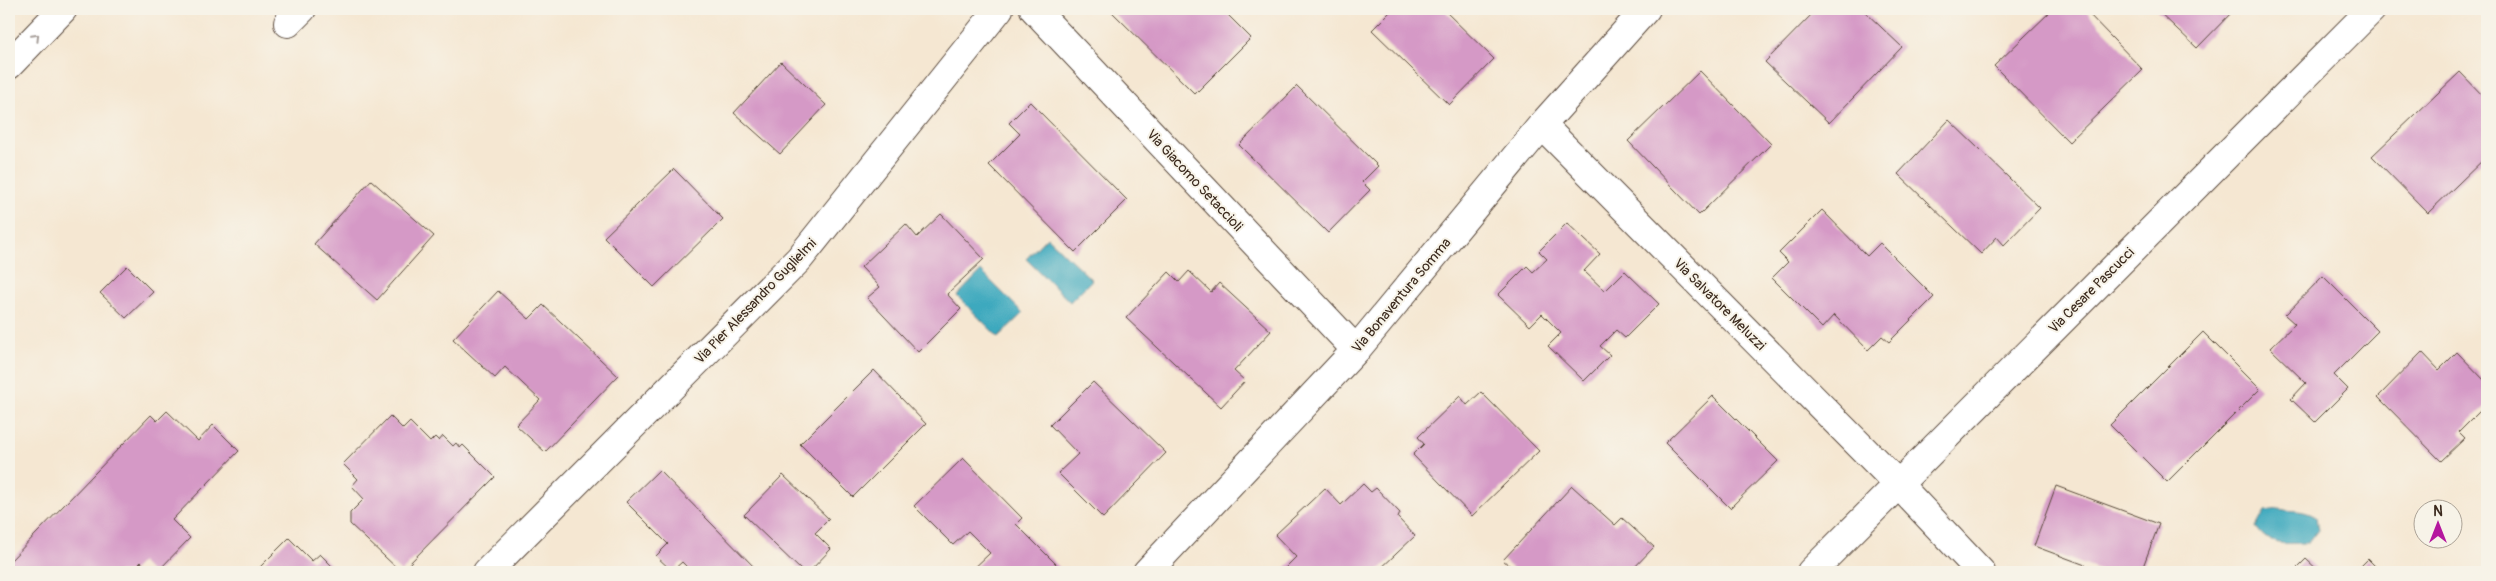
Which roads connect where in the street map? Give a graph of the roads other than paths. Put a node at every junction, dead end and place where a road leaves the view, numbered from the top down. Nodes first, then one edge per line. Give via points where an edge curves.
1 (63, 9) edge
2 (999, 9) edge
3 (1034, 9) edge
4 (1646, 9) edge
5 (2372, 9) edge
6 (9, 65) edge
7 (1542, 125) junction
8 (1356, 350) junction
9 (1898, 484) junction
10 (487, 572) edge
11 (1147, 572) edge
12 (1811, 572) edge
13 (1981, 572) edge

6 -> 1 street
2 - 10 street, Via Pier Alessandro Guglielmi via 799,259
3 - 8 street, Via Giacomo Setaccioli
4 - 7 street, Via Bonaventura Somma
5 - 9 street, Via Cesare Pascucci
7 - 8 street, Via Bonaventura Somma
7 - 9 street, Via Salvatore Meluzzi
8 - 11 street, Via Bonaventura Somma
9 - 12 street, Via Cesare Pascucci
9 - 13 street, Via Salvatore Meluzzi

